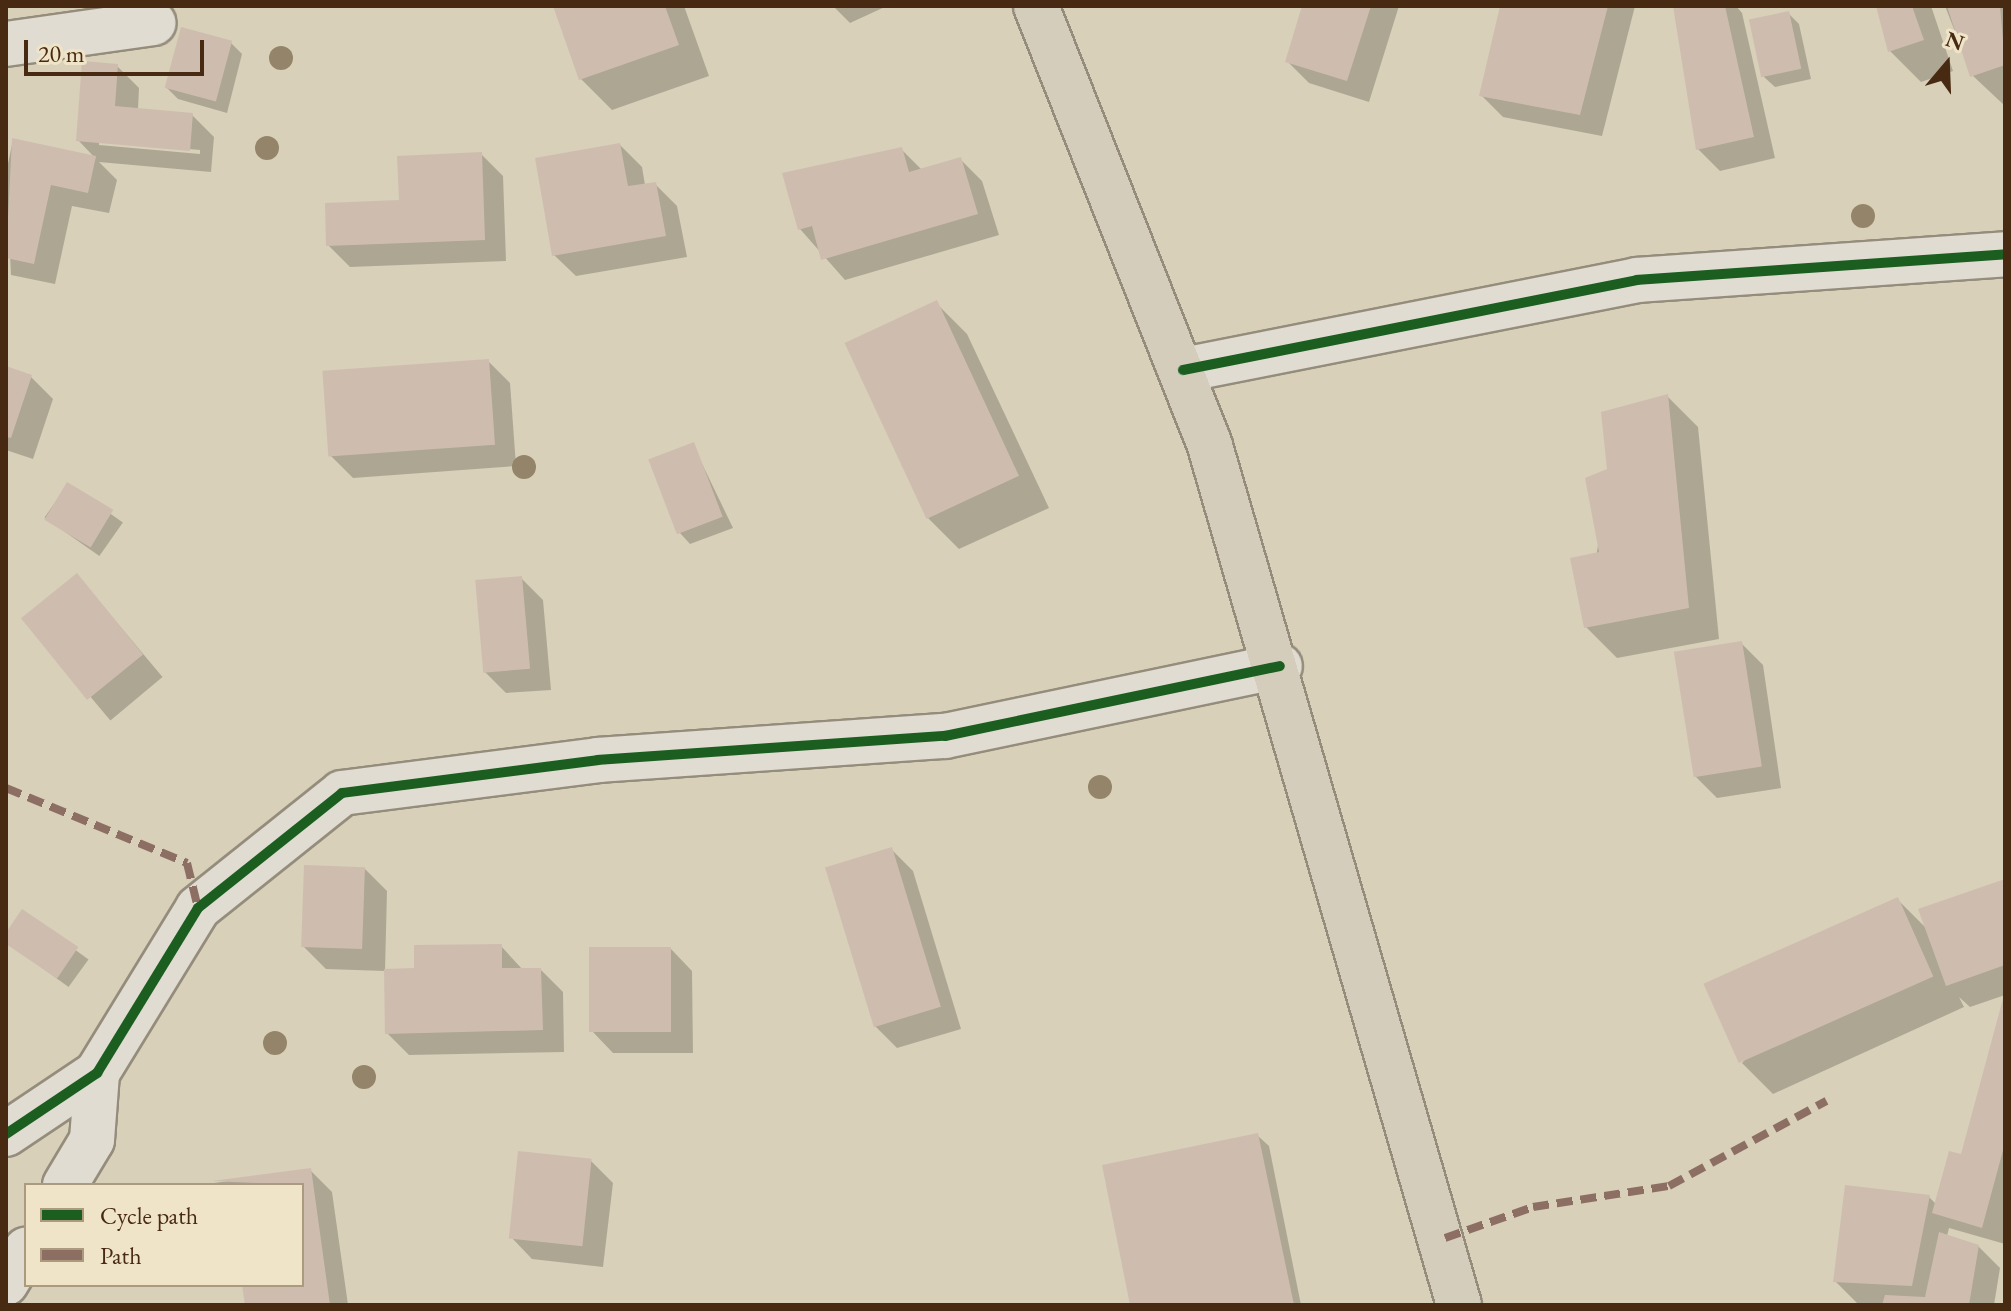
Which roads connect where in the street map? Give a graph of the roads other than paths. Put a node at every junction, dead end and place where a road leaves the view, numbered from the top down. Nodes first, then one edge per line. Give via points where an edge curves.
1 (1036, 6) edge
2 (154, 23) dead end
3 (6, 44) edge
4 (2005, 254) edge
5 (1183, 370) junction
6 (1280, 666) junction
7 (97, 1073) junction
8 (6, 1134) edge
9 (66, 1183) edge
10 (24, 1253) edge
11 (6, 1283) edge
12 (1459, 1305) edge

1 - 5 main road
2 - 3 street
4 - 5 street via 1637,280
5 - 6 main road
6 - 7 street via 945,736 598,760 342,793 198,908
6 - 12 main road
7 - 8 street
7 - 9 street via 92,1140
10 - 11 street

